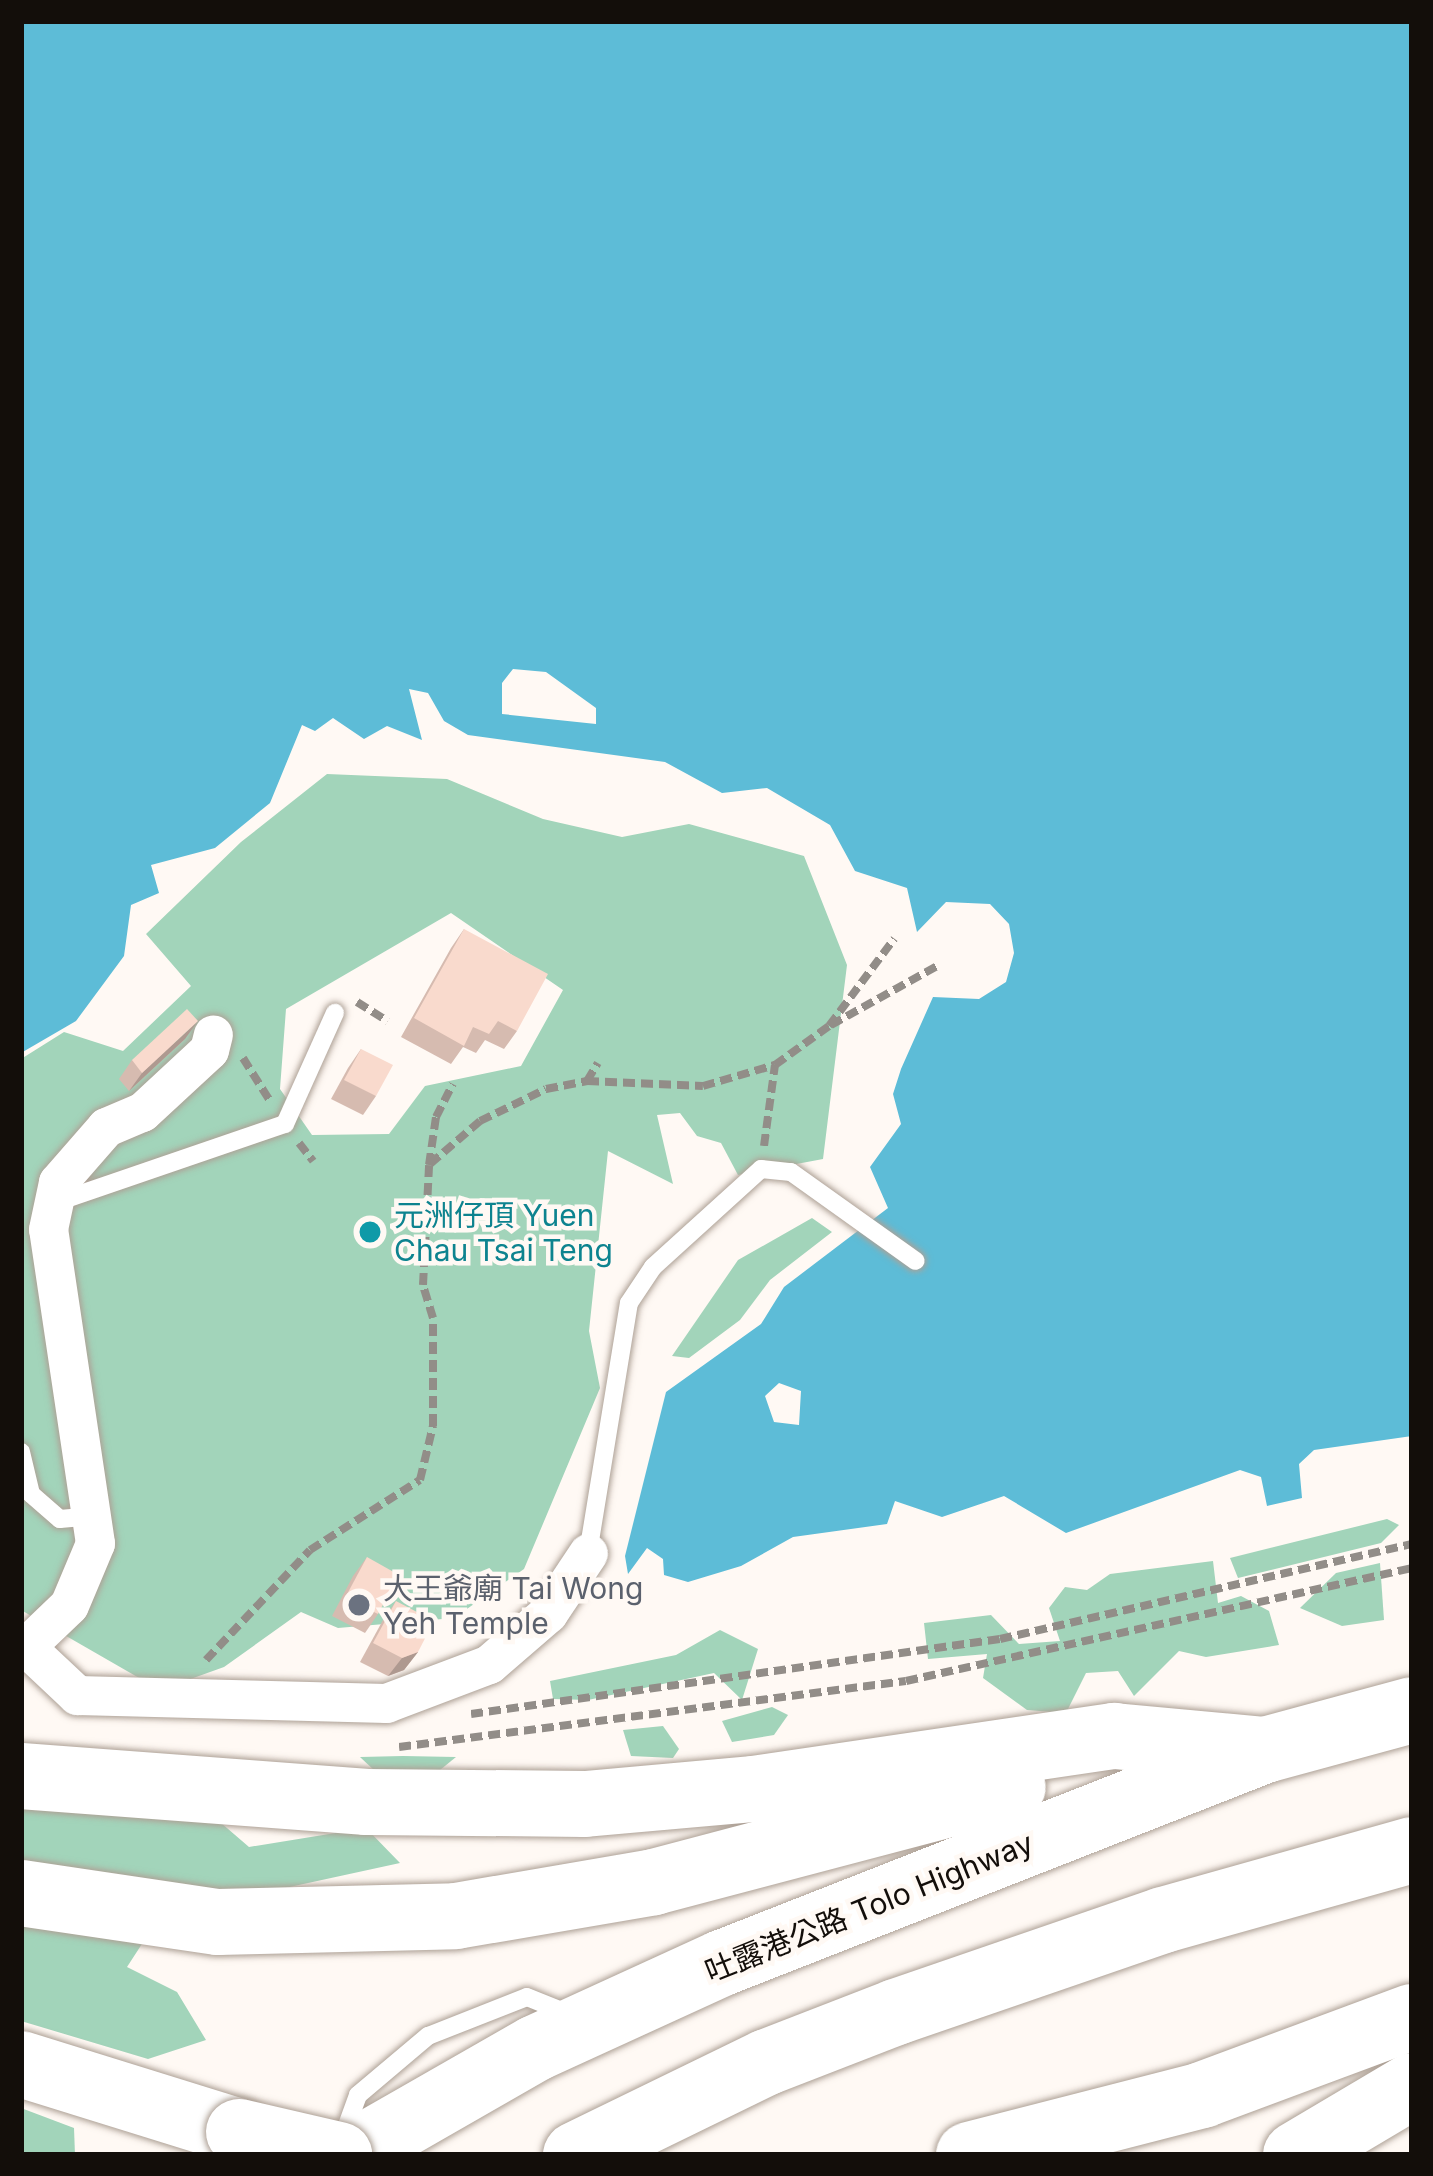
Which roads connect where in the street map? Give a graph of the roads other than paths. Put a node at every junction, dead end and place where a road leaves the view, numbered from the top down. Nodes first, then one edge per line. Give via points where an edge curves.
1 (334, 1013) dead end
2 (213, 1034) road end
3 (54, 1203) junction
4 (916, 1261) dead end
5 (21, 1452) edge
6 (94, 1516) junction
7 (588, 1552) joint
8 (25, 1650) edge
9 (1412, 1711) edge
10 (1188, 1742) junction
11 (1265, 1750) junction
12 (21, 1776) edge
13 (1412, 1850) edge
14 (26, 1894) edge
15 (1412, 2017) edge
16 (590, 2023) junction
17 (21, 2065) edge
18 (1412, 2086) edge
19 (338, 2155) edge
20 (349, 2155) edge
21 (576, 2155) edge
22 (969, 2155) edge
23 (1296, 2155) edge

1 - 3 lane via 285,1124
2 - 3 street via 209,1050 142,1112 106,1127 58,1182
3 - 6 street via 51,1264
4 - 7 lane via 791,1172 761,1169 653,1267 629,1303
5 - 6 lane via 32,1494 60,1519
6 - 8 street via 95,1543 69,1605
7 - 8 street via 548,1613 489,1664 386,1703 77,1695
9 - 11 highway, 吐露港公路 Tolo Highway
10 - 11 highway
10 - 12 highway via 1114,1736 754,1789 585,1804 367,1802
10 - 14 highway via 654,1882 523,1908 285,1925
11 - 16 highway, 吐露港公路 Tolo Highway
13 - 21 highway via 1162,1920 918,2004 767,2062
15 - 22 highway via 1202,2095
16 - 19 lane via 527,1997 428,2036 358,2095
16 - 20 highway, 吐露港公路 Tolo Highway
17 - 19 highway, bridge
18 - 23 highway

